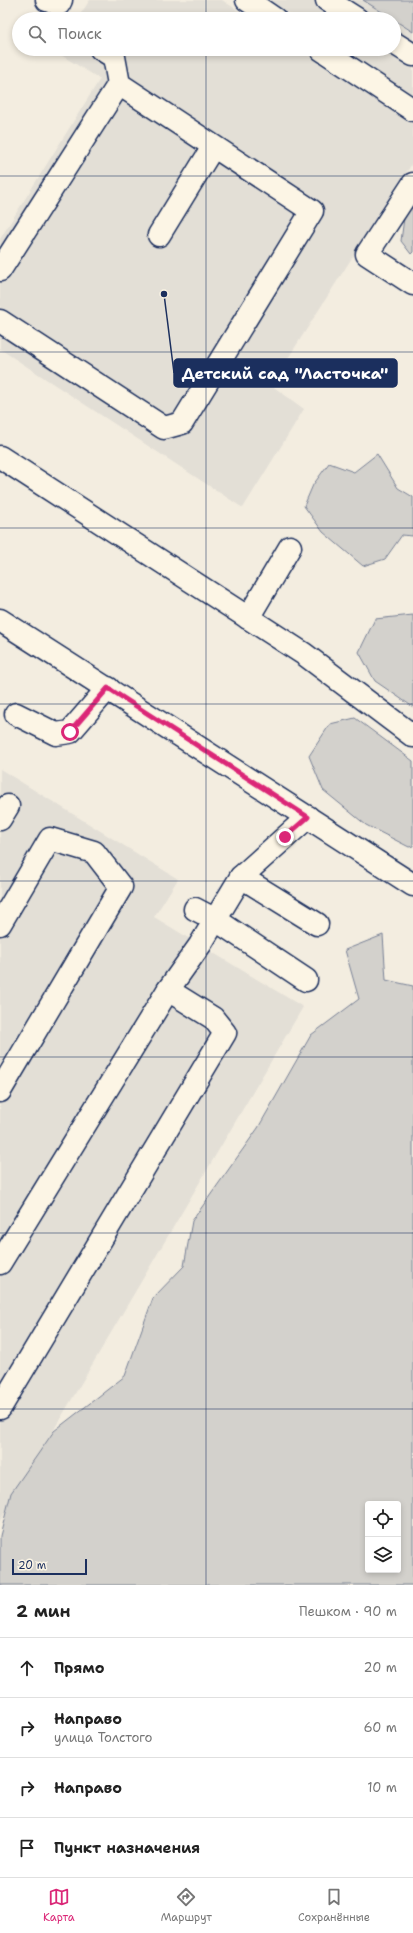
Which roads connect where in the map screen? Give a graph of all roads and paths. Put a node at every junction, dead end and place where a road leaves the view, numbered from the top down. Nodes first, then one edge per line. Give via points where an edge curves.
1 (246, 0) edge
2 (327, 0) edge
3 (264, 12) edge
4 (346, 12) edge
5 (401, 47) edge
6 (413, 55) edge
7 (112, 56) edge
8 (332, 56) edge
9 (119, 84) junction
10 (413, 110) edge
11 (213, 147) junction
12 (413, 184) edge
13 (159, 235) dead end
14 (0, 270) edge
15 (413, 284) edge
16 (0, 321) edge
17 (0, 457) edge
18 (290, 547) dead end
19 (248, 618) junction
20 (0, 620) edge
21 (108, 688) junction
22 (16, 714) dead end
23 (413, 736) edge
24 (308, 817) junction
25 (241, 877) junction
26 (412, 883) edge
27 (195, 909) dead end
28 (216, 920) junction
29 (0, 924) edge
30 (317, 924) dead end
31 (306, 980) dead end
32 (168, 990) junction
33 (0, 1091) edge
34 (0, 1263) edge
35 (0, 1408) edge

1 - 3 street
2 - 4 street
5 - 6 street
7 - 9 street
8 - 10 street
9 - 11 street
9 - 14 street
11 - 13 street
11 - 16 street via 312,211 182,423 164,428
12 - 15 street via 367,254
17 - 19 street
18 - 19 street
19 - 23 street via 304,654
20 - 21 street
21 - 22 street via 70,732 56,734
21 - 24 street
24 - 25 street
24 - 26 street
25 - 28 street
25 - 30 street
27 - 28 street
28 - 31 street
28 - 32 street
29 - 33 street via 50,839 94,852 121,887
32 - 34 street
32 - 35 street via 213,1018 225,1033

